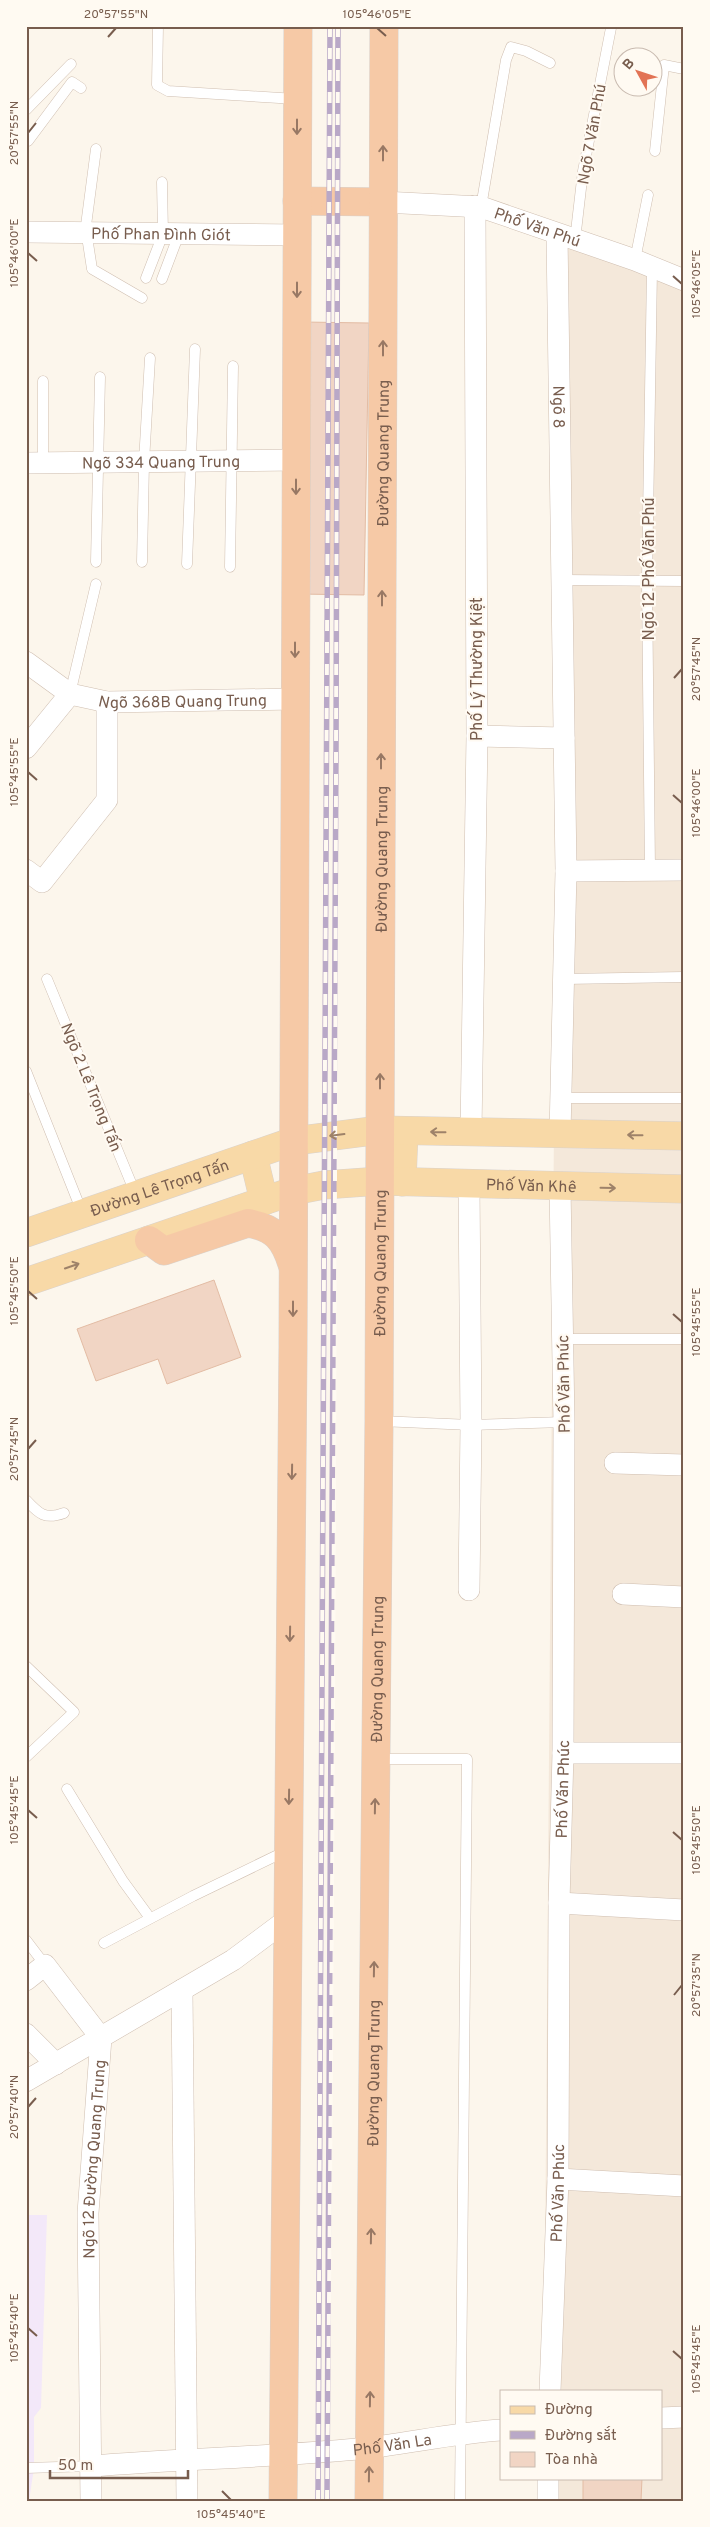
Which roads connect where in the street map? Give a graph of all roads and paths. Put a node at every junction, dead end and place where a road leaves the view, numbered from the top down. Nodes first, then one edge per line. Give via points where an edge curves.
1 (158, 26) edge
2 (298, 26) edge
3 (384, 26) edge
4 (611, 28) dead end
5 (550, 63) dead end
6 (72, 64) dead end
7 (684, 69) edge
8 (81, 88) dead end
9 (298, 99) junction
10 (26, 110) edge
11 (27, 144) edge
12 (96, 149) dead end
13 (655, 151) dead end
14 (162, 182) dead end
15 (648, 195) dead end
16 (297, 201) junction
17 (383, 202) junction
18 (478, 207) junction
19 (26, 232) edge
20 (87, 233) junction
21 (171, 234) junction
22 (297, 235) junction
23 (566, 238) junction
24 (643, 264) junction
25 (146, 278) dead end
26 (162, 279) dead end
27 (684, 280) edge
28 (142, 298) dead end
29 (195, 349) dead end
30 (150, 358) dead end
31 (233, 366) dead end
32 (100, 377) dead end
33 (43, 381) dead end
34 (296, 460) junction
35 (233, 461) junction
36 (98, 462) junction
37 (144, 462) junction
38 (190, 462) junction
39 (35, 463) edge
40 (96, 562) dead end
41 (142, 562) dead end
42 (187, 564) dead end
43 (230, 567) dead end
44 (563, 580) junction
45 (647, 581) junction
46 (684, 582) edge
47 (96, 584) dead end
48 (26, 662) edge
49 (70, 694) junction
50 (295, 698) junction
51 (106, 702) junction
52 (477, 736) junction
53 (564, 738) junction
54 (26, 748) edge
55 (26, 870) edge
56 (566, 870) junction
57 (650, 870) junction
58 (684, 870) edge
59 (684, 977) edge
60 (47, 979) dead end
61 (564, 979) junction
62 (26, 1071) edge
63 (561, 1098) junction
64 (684, 1098) edge
65 (392, 1130) junction
66 (471, 1132) junction
67 (560, 1134) junction
68 (684, 1136) edge
69 (294, 1141) junction
70 (253, 1156) junction
71 (391, 1181) junction
72 (469, 1185) junction
73 (560, 1187) junction
74 (684, 1189) edge
75 (294, 1191) junction
76 (136, 1196) junction
77 (264, 1201) junction
78 (82, 1213) junction
79 (26, 1233) edge
80 (149, 1240) junction
81 (293, 1268) junction
82 (26, 1282) edge
83 (562, 1339) junction
84 (684, 1340) edge
85 (379, 1421) junction
86 (564, 1422) junction
87 (471, 1425) junction
88 (615, 1463) dead end
89 (684, 1465) edge
90 (26, 1500) edge
91 (64, 1513) dead end
92 (469, 1590) dead end
93 (623, 1594) dead end
94 (684, 1597) edge
95 (26, 1666) edge
96 (563, 1753) junction
97 (684, 1753) edge
98 (26, 1757) edge
99 (376, 1759) junction
100 (67, 1789) dead end
101 (289, 1850) junction
102 (559, 1903) junction
103 (684, 1910) edge
104 (150, 1918) junction
105 (288, 1919) junction
106 (26, 1940) edge
107 (104, 1942) dead end
108 (45, 1965) junction
109 (26, 1980) edge
110 (182, 1990) junction
111 (26, 2034) edge
112 (101, 2038) junction
113 (56, 2064) junction
114 (26, 2081) edge
115 (558, 2179) junction
116 (684, 2186) edge
117 (550, 2390) edge
118 (684, 2417) edge
119 (662, 2418) edge
120 (500, 2430) edge
121 (460, 2433) junction
122 (369, 2448) junction
123 (283, 2456) junction
124 (188, 2458) junction
125 (92, 2466) junction
126 (26, 2468) edge
127 (548, 2480) edge
128 (91, 2501) edge
129 (186, 2501) edge
130 (283, 2501) edge
131 (369, 2501) edge
132 (460, 2501) edge
133 (548, 2501) edge

1 - 9 lane via 157,85 168,91
2 - 9 highway
17 -> 3 highway, Đường Quang Trung
4 - 23 lane, Ngõ 7 Văn Phú via 583,172
5 - 18 lane via 511,47
6 - 10 lane
7 - 13 lane via 664,65
8 - 11 lane via 72,82
9 -> 16 highway
12 - 20 lane
14 - 21 lane
15 - 24 lane, Ngõ 12 Phố Văn Phú
16 - 17 highway
16 - 22 highway
17 - 18 street, Phố Văn Phú
65 -> 17 highway, Đường Quang Trung
18 - 23 street, Phố Văn Phú
18 - 52 street, Phố Lý Thường Kiệt
19 - 20 street, Phố Phan Đình Giót
20 - 21 street, Phố Phan Đình Giót
20 - 28 lane via 92,269
21 - 22 street, Phố Phan Đình Giót
21 - 25 lane
21 - 26 lane
22 -> 34 highway
23 - 24 street, Phố Văn Phú
23 - 44 street, Ngõ 8
24 - 27 street, Phố Văn Phú
24 - 45 lane, Ngõ 12 Phố Văn Phú
29 - 38 lane
30 - 37 lane
31 - 35 lane
32 - 36 lane
33 - 39 lane
34 - 35 street, Ngõ 334 Quang Trung
34 -> 50 highway
35 - 38 street, Ngõ 334 Quang Trung
35 - 43 lane
36 - 37 street, Ngõ 334 Quang Trung
36 - 39 street, Ngõ 334 Quang Trung
36 - 40 lane
37 - 38 street, Ngõ 334 Quang Trung
37 - 41 lane
38 - 42 lane
44 - 45 lane
44 - 53 street, Ngõ 8
45 - 46 lane
45 - 57 lane, Ngõ 12 Phố Văn Phú
47 - 49 lane
48 - 49 street
49 - 51 street, Ngõ 368B Quang Trung
49 - 54 street
50 - 51 street, Ngõ 368B Quang Trung
50 - 69 highway
51 - 55 street via 107,800 42,882
52 - 53 street
52 - 66 street, Phố Lý Thường Kiệt
53 - 56 street, Ngõ 8
56 - 57 street
56 - 61 street, Ngõ 8
57 - 58 street
59 - 61 lane
60 - 76 lane, Ngõ 2 Lê Trọng Tấn
61 - 63 street, Ngõ 8
62 - 78 lane
63 - 64 lane
63 - 67 street, Ngõ 8
66 -> 65 main road
65 -> 69 main road, Đường Lê Trọng Tấn
65 - 71 highway, Đường Quang Trung
66 - 67 main road
68 -> 67 main road
69 - 70 main road, Đường Lê Trọng Tấn
69 - 75 highway
70 - 76 main road, Đường Lê Trọng Tấn
70 - 77 main road
71 - 72 main road, Phố Văn Khê
71 - 75 main road, Phố Văn Khê via 324,1185
71 - 85 highway, Đường Quang Trung
72 - 73 main road, Phố Văn Khê
72 - 87 street
73 -> 74 main road, Phố Văn Khê
73 - 83 street, Phố Văn Phúc
75 - 77 main road
75 - 81 highway
76 - 78 main road, Đường Lê Trọng Tấn
77 - 80 main road
78 - 79 main road, Đường Lê Trọng Tấn
80 - 81 highway via 164,1251 248,1223 254,1224 273,1232 286,1244
82 -> 80 main road
81 -> 101 highway
83 - 84 lane
83 - 86 street, Phố Văn Phúc
85 - 87 lane
85 - 99 highway, Đường Quang Trung
86 - 87 lane
86 - 96 street, Phố Văn Phúc
87 - 92 street
88 - 89 street
90 - 91 lane via 39,1514 53,1516
93 - 94 street
95 - 98 lane via 74,1712
96 - 97 street
96 - 102 street, Phố Văn Phúc
99 - 121 lane via 467,1759
122 -> 99 highway, Đường Quang Trung
100 - 104 lane via 123,1881
101 - 104 lane
101 - 105 highway
102 - 103 street
102 - 115 street, Phố Văn Phúc
104 - 107 lane
105 - 110 street, Ngõ 12 Đường Quang Trung via 233,1960
105 - 123 highway
106 - 108 lane
108 - 109 street
108 - 112 street
110 - 112 street, Ngõ 12 Đường Quang Trung
110 - 124 street
111 - 113 street
112 - 113 street
112 - 125 street, Ngõ 12 Đường Quang Trung via 88,2213
113 - 114 street
115 - 116 street
115 - 117 street, Phố Văn Phúc
118 - 119 street
120 - 121 street, Phố Văn La
121 - 122 street, Phố Văn La
121 - 132 lane
122 - 123 street, Phố Văn La
131 -> 122 highway, Đường Quang Trung
123 - 124 street, Phố Văn La
123 - 130 highway
124 - 125 street, Phố Văn La
124 - 129 street
125 - 126 lane
125 - 128 street, Ngõ 12 Đường Quang Trung
127 - 133 street

